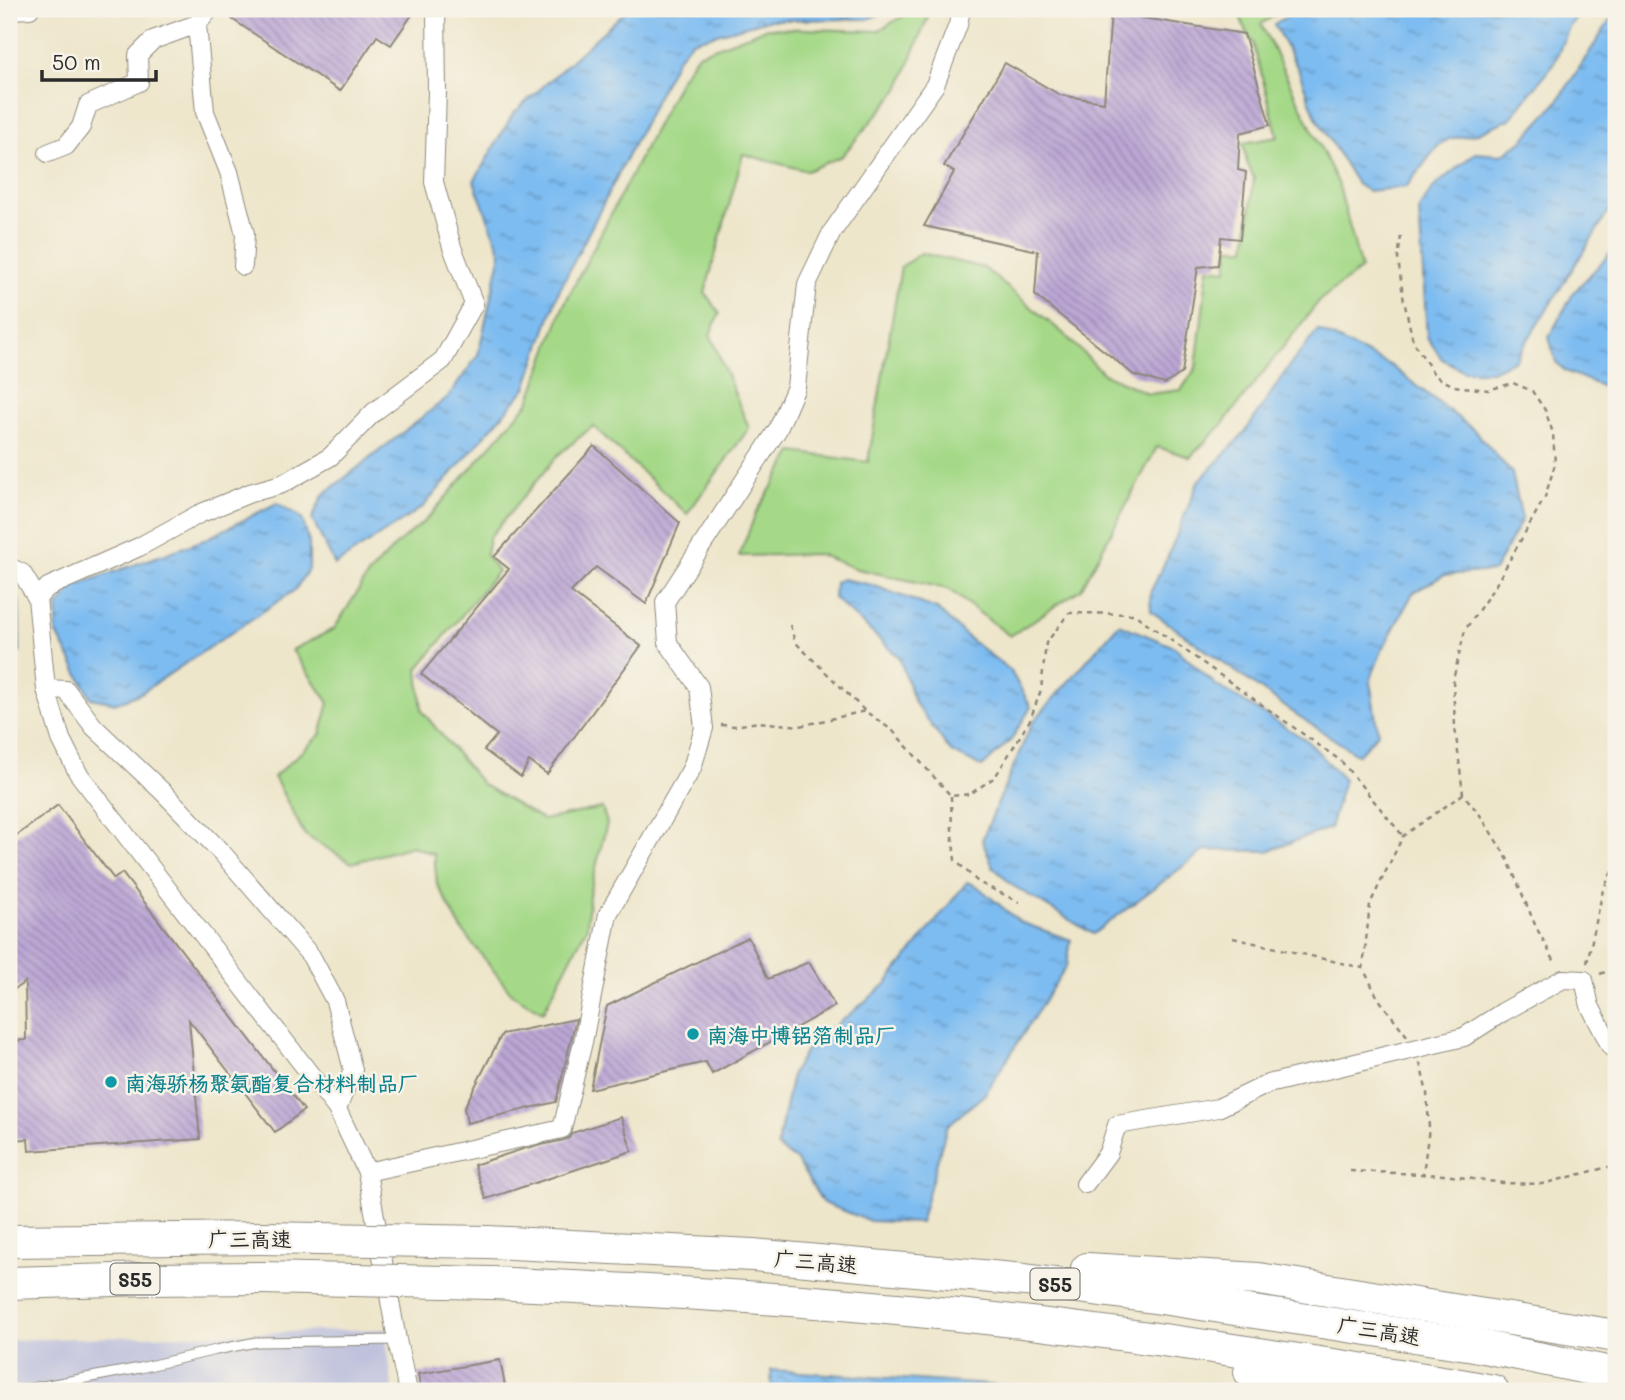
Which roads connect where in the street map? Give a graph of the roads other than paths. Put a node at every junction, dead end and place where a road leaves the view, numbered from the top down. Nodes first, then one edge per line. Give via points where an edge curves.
1 (30, 9) edge
2 (210, 9) edge
3 (436, 9) edge
4 (961, 9) edge
5 (9, 10) edge
6 (197, 24) junction
7 (48, 153) dead end
8 (243, 266) dead end
9 (9, 567) edge
10 (37, 598) junction
11 (46, 689) junction
12 (1616, 1051) edge
13 (337, 1109) junction
14 (367, 1172) junction
15 (1085, 1184) dead end
16 (9, 1241) edge
17 (919, 1270) junction
18 (9, 1283) edge
19 (1030, 1323) junction
20 (1616, 1336) edge
21 (397, 1340) junction
22 (1616, 1374) edge
23 (16, 1391) edge
24 (408, 1391) edge
25 (1345, 1391) edge
26 (1493, 1391) edge

1 - 5 street
2 - 6 street
3 - 10 street via 434,182 474,304 443,360 374,412 330,457 282,484 199,514 139,547 48,587
4 - 14 street via 935,85 832,232 807,284 796,387 778,429 665,602 668,643 699,687 704,729 692,768 608,914 562,1129
6 - 7 street via 153,40 138,55 139,82 88,105 81,127 66,146
6 - 8 street via 205,112 229,172 245,234
9 - 10 street via 22,573
10 - 11 street
11 - 13 street via 78,773
11 - 13 street via 66,690 94,727 223,854 311,956 335,1001 353,1070
12 - 15 street via 1590,1006 1584,980 1563,979 1464,1037 1268,1084 1218,1108 1117,1125 1108,1153
13 - 14 street
14 - 21 street
16 - 17 highway, 广三高速 / S55, bridge via 261,1238 488,1242 753,1255
17 - 20 highway via 1061,1268 1259,1279
17 - 22 highway, 广三高速 / S55 via 1329,1322
18 - 19 highway, 广三高速 / S55, bridge via 261,1278 491,1283 761,1298
19 - 25 highway
19 - 26 highway, 广三高速 / S55
21 - 23 lane via 256,1342
21 - 24 street

